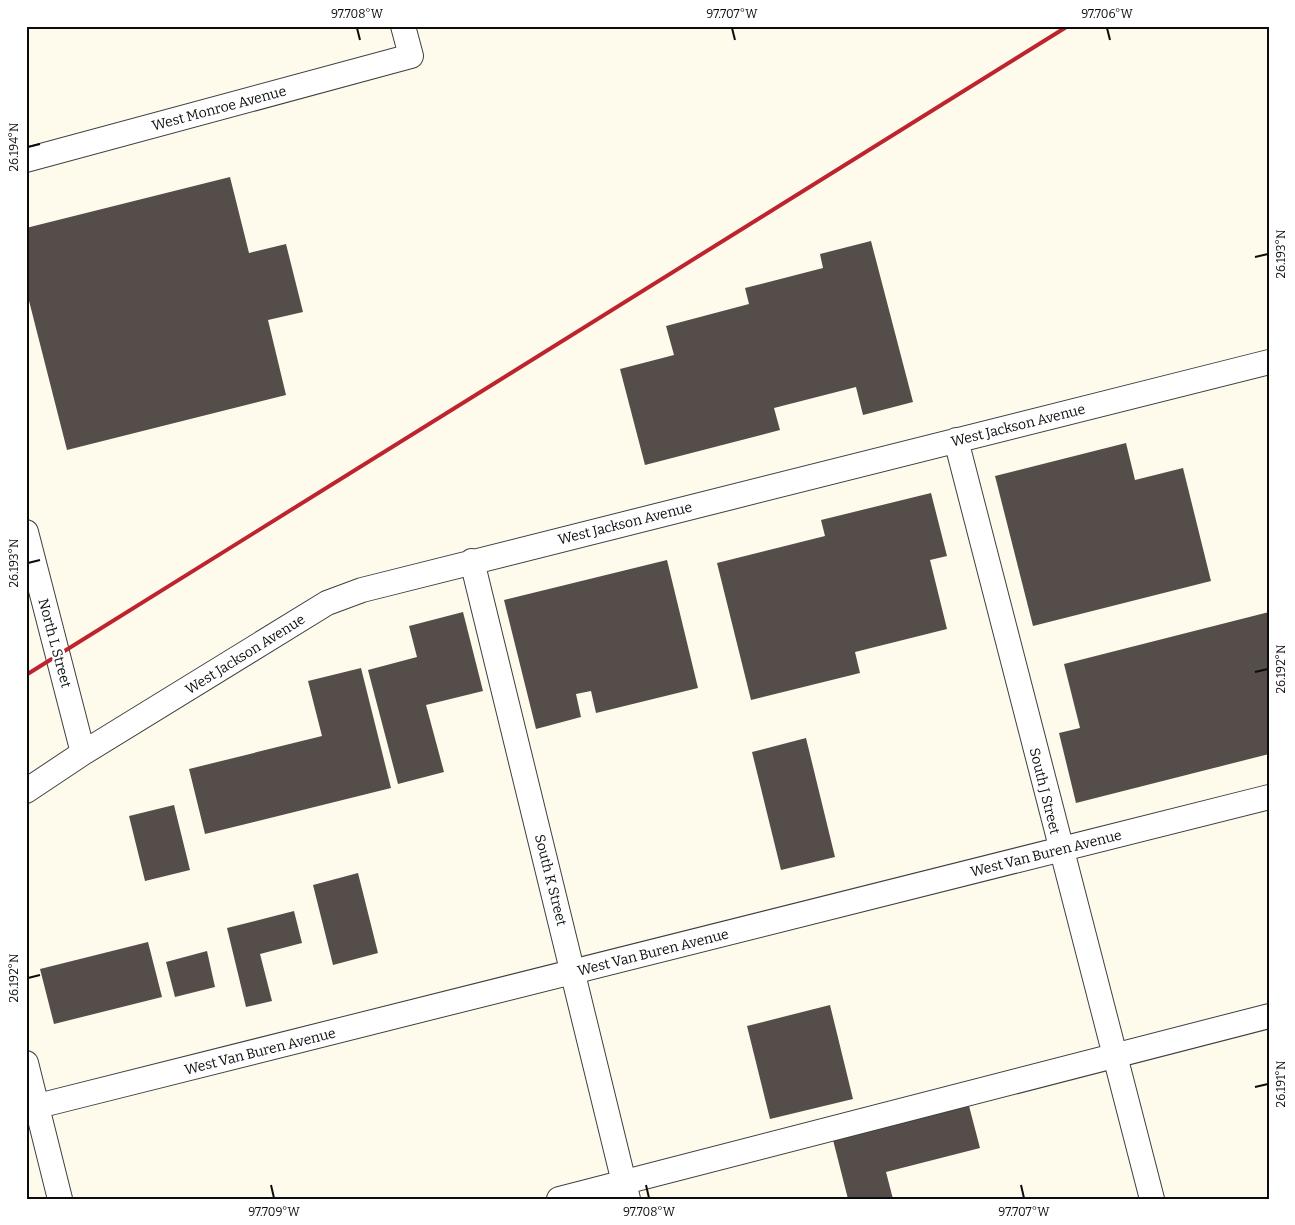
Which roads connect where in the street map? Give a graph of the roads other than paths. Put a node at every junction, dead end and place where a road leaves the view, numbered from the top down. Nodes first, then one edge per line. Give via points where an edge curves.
1 (403, 26) edge
2 (26, 160) edge
3 (1269, 362) edge
4 (956, 440) junction
5 (26, 532) edge
6 (472, 561) junction
7 (83, 753) junction
8 (26, 791) edge
9 (1269, 797) edge
10 (1060, 850) junction
11 (573, 972) junction
12 (1269, 1016) edge
13 (1114, 1055) junction
14 (26, 1063) edge
15 (30, 1106) edge
16 (626, 1191) edge
17 (60, 1199) edge
18 (559, 1199) edge
19 (1152, 1199) edge

1 - 2 street, West Monroe Avenue via 411,56
3 - 4 street, West Jackson Avenue
4 - 6 street, West Jackson Avenue
4 - 10 street, South J Street
5 - 7 street, North L Street
6 - 7 street, West Jackson Avenue via 362,590 327,603
6 - 11 street, South K Street
7 - 8 street, West Jackson Avenue
9 - 10 street, West Van Buren Avenue
10 - 11 street, West Van Buren Avenue
10 - 13 street, South J Street
11 - 15 street, West Van Buren Avenue
11 - 16 street, South K Street
12 - 13 street
13 - 16 street
13 - 19 street, South J Street
14 - 15 street
15 - 17 street
16 - 18 street

